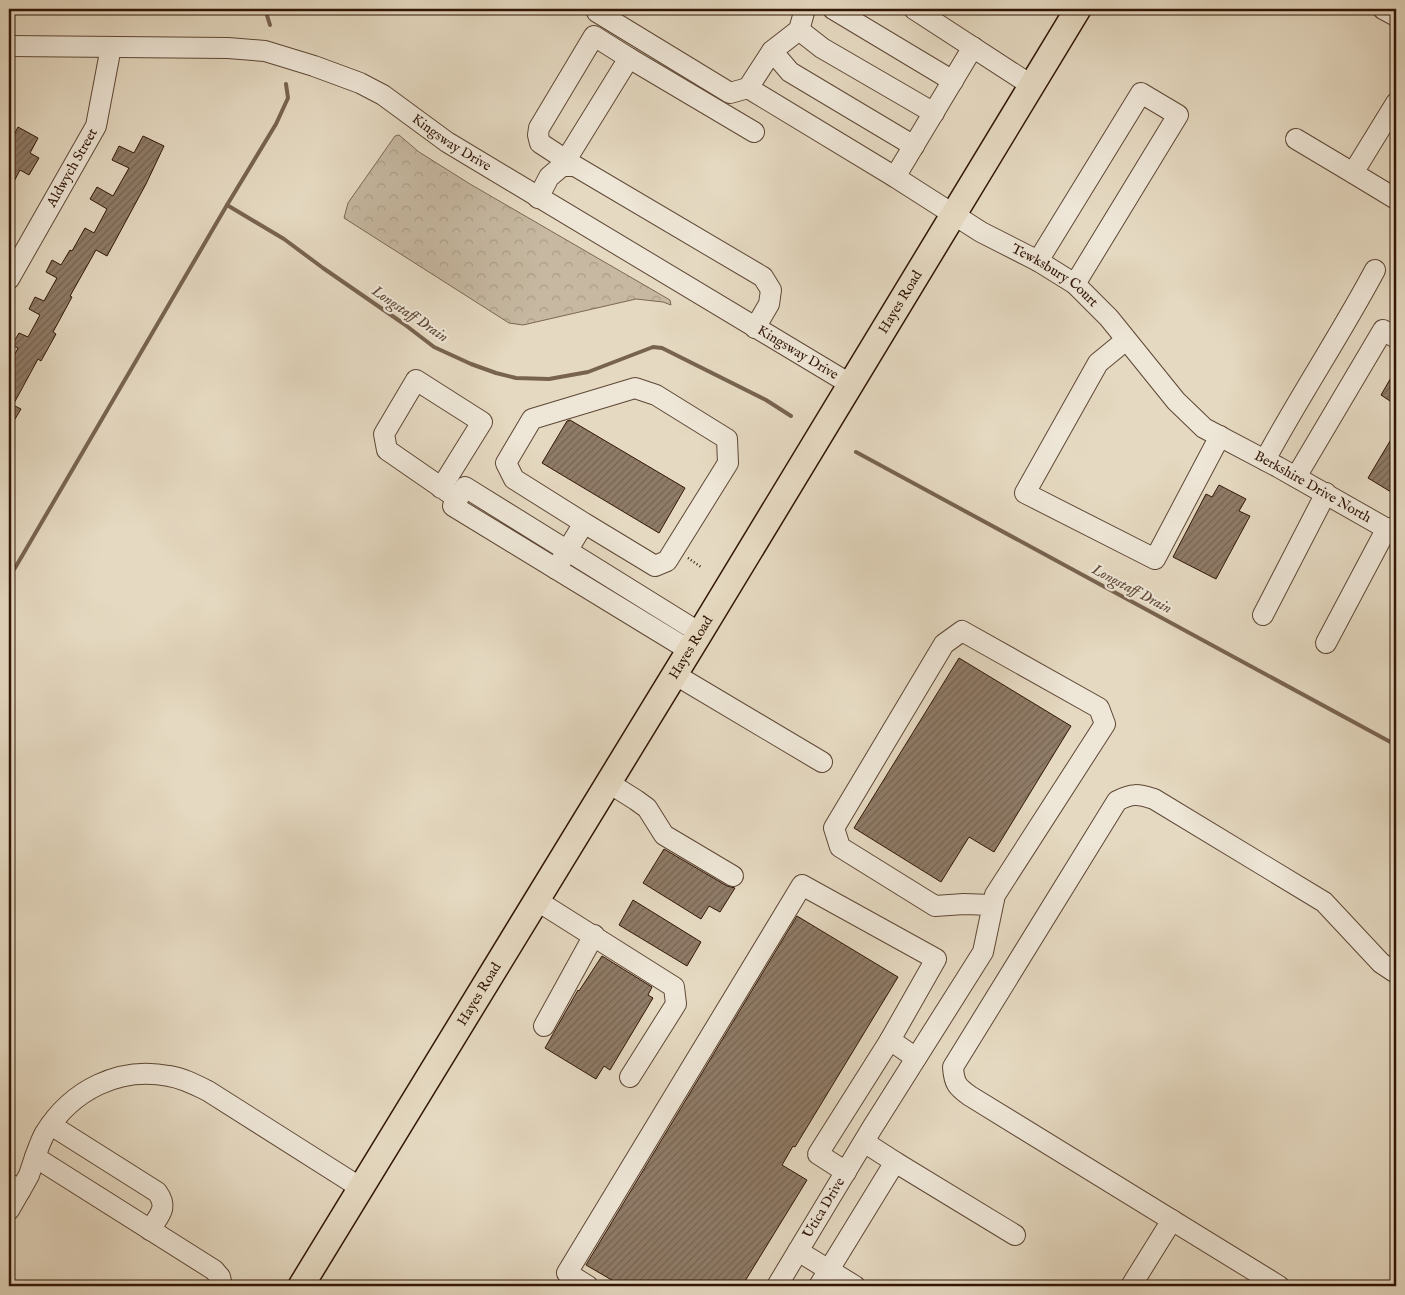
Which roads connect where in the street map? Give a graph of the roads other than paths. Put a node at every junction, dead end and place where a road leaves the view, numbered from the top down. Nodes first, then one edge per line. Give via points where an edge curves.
1 (599, 9) edge
2 (805, 9) edge
3 (833, 9) edge
4 (914, 9) edge
5 (1078, 9) edge
6 (1383, 9) edge
7 (1396, 16) edge
8 (799, 30) junction
9 (9, 46) edge
10 (111, 47) junction
11 (973, 47) junction
12 (772, 51) junction
13 (629, 58) junction
14 (953, 81) junction
15 (1032, 85) junction
16 (748, 88) junction
17 (1396, 103) edge
18 (934, 113) junction
19 (754, 132) dead end
20 (1296, 139) dead end
21 (914, 146) junction
22 (564, 163) junction
23 (1353, 173) junction
24 (895, 177) junction
25 (538, 198) junction
26 (1396, 199) edge
27 (953, 214) junction
28 (1038, 261) junction
29 (1375, 270) dead end
30 (9, 279) edge
31 (1075, 284) junction
32 (755, 328) junction
33 (1396, 338) edge
34 (1126, 340) junction
35 (1138, 356) joint
36 (850, 384) junction
37 (1224, 438) junction
38 (1265, 460) junction
39 (1296, 477) junction
40 (441, 488) junction
41 (1326, 493) junction
42 (458, 499) junction
43 (584, 523) junction
44 (1391, 531) edge
45 (568, 550) junction
46 (556, 569) junction
47 (1263, 615) dead end
48 (695, 641) junction
49 (1326, 643) dead end
50 (674, 674) junction
51 (822, 762) dead end
52 (608, 783) junction
53 (733, 876) dead end
54 (536, 900) junction
55 (992, 905) junction
56 (594, 935) junction
57 (1396, 973) edge
58 (544, 1026) dead end
59 (890, 1040) junction
60 (916, 1058) junction
61 (630, 1077) dead end
62 (51, 1125) junction
63 (868, 1135) junction
64 (34, 1157) junction
65 (895, 1162) junction
66 (846, 1172) junction
67 (14, 1188) edge
68 (361, 1188) junction
69 (9, 1210) edge
70 (1172, 1220) junction
71 (150, 1230) junction
72 (1016, 1235) dead end
73 (798, 1251) junction
74 (824, 1278) edge
75 (222, 1286) edge
76 (301, 1286) edge
77 (588, 1286) edge
78 (777, 1286) edge
79 (855, 1286) edge
80 (1131, 1286) edge
81 (1280, 1286) edge

1 - 16 street via 597,12 730,93
2 - 8 street
3 - 14 street
4 - 11 street
5 - 15 main road, Hayes Road
6 - 7 street
8 - 12 street
8 - 18 street via 822,48
9 - 10 street, Kingsway Drive
10 - 25 street, Kingsway Drive via 264,51 314,66 383,95 447,142
10 - 30 street, Aldwych Street via 96,126
11 - 14 street
11 - 15 street
12 - 16 street
12 - 21 street via 790,72
13 - 19 street
13 - 22 street
13 - 22 street via 594,36 539,128 540,143
14 - 18 street
15 - 27 main road, Hayes Road
16 - 24 street, Tewksbury Court
17 - 23 street
18 - 21 street
20 - 23 street
21 - 24 street
22 - 25 street via 549,177
22 - 32 street via 575,166 763,276 771,290 769,304
23 - 26 street
24 - 27 street, Tewksbury Court
25 - 32 street, Kingsway Drive
27 - 28 street, Tewksbury Court
27 - 36 main road, Hayes Road
28 - 31 street, Tewksbury Court
28 - 31 street via 1141,94 1178,115
29 - 38 street
31 - 34 street, Tewksbury Court
32 - 36 street, Kingsway Drive
33 - 39 street via 1384,330
34 - 35 street, Tewksbury Court
34 - 37 street via 1098,363 1025,493 1154,559
35 - 37 street, Berkshire Drive North via 1204,428
36 - 48 main road, Hayes Road
37 - 38 street, Berkshire Drive North
38 - 39 street, Berkshire Drive North
39 - 41 street, Berkshire Drive North
40 - 40 street via 387,450 384,434 416,380 482,422
40 - 42 street
41 - 44 street, Berkshire Drive North
41 - 47 street
42 - 45 street via 465,486
42 - 46 street via 453,506
43 - 43 street via 514,479 506,464 532,419 635,388 656,395 727,439 728,463 667,561 655,566
43 - 45 street
44 - 49 street
45 - 46 street
45 - 48 street
46 - 48 street
48 - 50 main road, Hayes Road
50 - 51 street
50 - 52 main road, Hayes Road
52 - 53 street via 647,808 664,834
52 - 54 main road, Hayes Road
54 - 56 street
54 - 68 main road, Hayes Road
55 - 55 street, Utica Drive via 1106,724 1099,708 962,631 944,644 834,828 840,847 935,906
55 - 60 street, Utica Drive via 983,952
56 - 58 street
56 - 61 street via 674,988 676,1004
57 - 70 street via 1381,964 1324,902 1154,799 1128,795 1117,801 954,1067 954,1078 959,1088 970,1096
59 - 60 street
59 - 66 street via 818,1154
59 - 77 street via 936,959 802,884 567,1273
60 - 63 street, Utica Drive
62 - 64 street
62 - 68 street via 88,1088 129,1075 169,1076 208,1091
62 - 71 street via 157,1192 163,1207
63 - 65 street
63 - 66 street, Utica Drive
64 - 67 street via 29,1175
64 - 71 street
65 - 72 street
65 - 74 street
66 - 73 street, Utica Drive
67 - 69 street
68 - 76 main road, Hayes Road
70 - 80 street
70 - 81 street
71 - 75 street via 214,1270
73 - 74 street
73 - 78 street, Utica Drive
74 - 79 street

